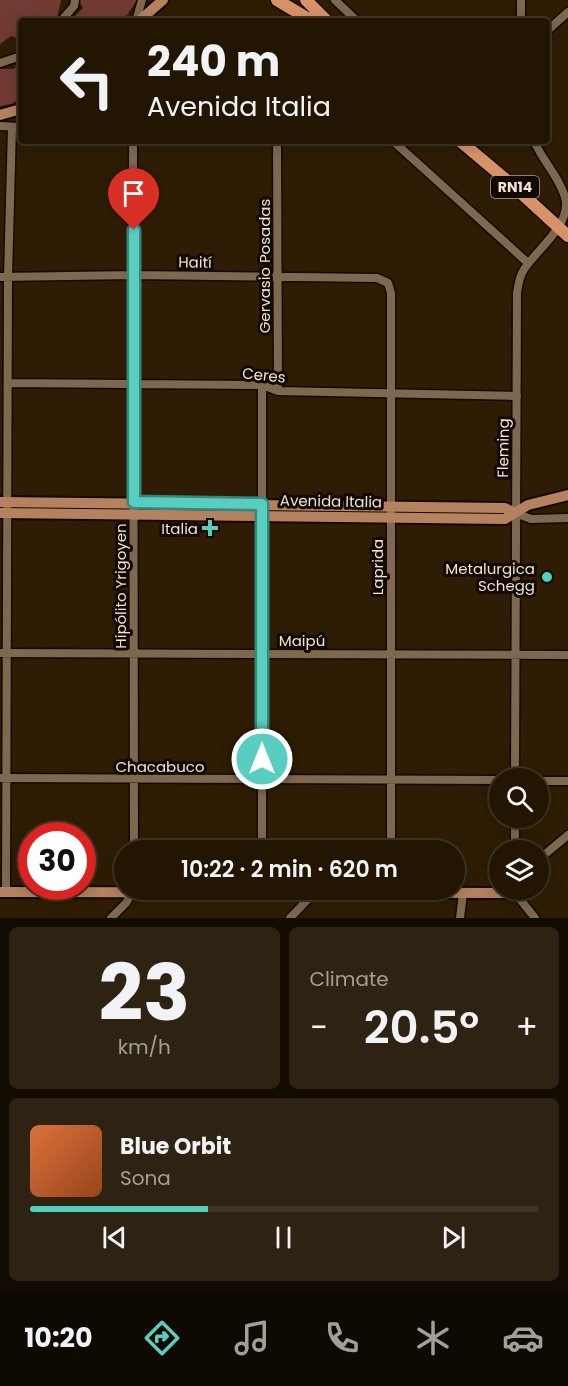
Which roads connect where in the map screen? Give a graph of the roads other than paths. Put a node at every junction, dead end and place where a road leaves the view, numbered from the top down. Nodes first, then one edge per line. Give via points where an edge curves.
1 (75, 0) edge
2 (142, 0) edge
3 (152, 0) edge
4 (163, 0) edge
5 (277, 0) edge
6 (306, 0) edge
7 (335, 0) edge
8 (521, 0) edge
9 (568, 12) edge
10 (64, 18) edge
11 (140, 18) edge
12 (307, 18) edge
13 (324, 18) edge
14 (354, 18) edge
15 (521, 18) edge
16 (550, 28) edge
17 (18, 57) edge
18 (0, 63) edge
19 (18, 110) edge
20 (0, 115) edge
21 (0, 126) edge
22 (16, 127) edge
23 (134, 144) edge
24 (277, 144) edge
25 (396, 144) edge
26 (464, 144) edge
27 (536, 144) edge
28 (564, 232) edge
29 (528, 263) junction
30 (134, 275) junction
31 (4, 277) edge
32 (276, 277) junction
33 (388, 284) joint
34 (8, 383) junction
35 (134, 384) junction
36 (262, 385) junction
37 (278, 390) junction
38 (392, 393) junction
39 (517, 396) junction
40 (568, 495) edge
41 (4, 507) edge
42 (134, 508) junction
43 (262, 509) junction
44 (391, 511) junction
45 (515, 513) junction
46 (568, 518) edge
47 (3, 653) edge
48 (134, 654) junction
49 (262, 654) junction
50 (391, 654) junction
51 (515, 655) junction
52 (568, 655) edge
53 (515, 768) edge
54 (3, 778) edge
55 (134, 779) junction
56 (262, 779) junction
57 (391, 780) junction
58 (489, 780) edge
59 (549, 781) edge
60 (568, 781) edge
61 (568, 835) edge
62 (134, 840) edge
63 (262, 840) edge
64 (391, 840) edge
65 (549, 851) edge
66 (114, 891) edge
67 (3, 892) edge
68 (489, 892) edge
69 (465, 893) edge
70 (126, 900) edge
71 (307, 900) edge
72 (462, 900) edge
73 (522, 900) edge
74 (111, 918) edge
75 (290, 918) edge
76 (460, 918) edge
77 (535, 918) edge

1 - 10 street
2 - 11 street
3 - 11 main road
4 - 11 main road
5 - 12 highway
6 - 13 highway
7 - 14 street
8 - 15 street
9 - 16 street
17 - 18 street
19 - 20 main road
21 - 22 street
22 - 31 street
23 - 30 street, Hipólito Yrigoyen
24 - 32 street, Gervasio Posadas
25 - 29 street
26 - 28 highway, RN14
27 - 28 street, Fleming via 567,204
28 - 29 street, Fleming
29 - 39 street, Fleming via 517,293
30 - 31 street, Haití
30 - 32 street, Haití
30 - 35 street, Hipólito Yrigoyen
31 - 34 street
32 - 33 street, Haití via 377,278
32 - 37 street, Gervasio Posadas
33 - 38 street, Laprida
34 - 35 street, Ceres
34 - 41 street
35 - 36 street, Ceres
35 - 42 street, Hipólito Yrigoyen
36 - 37 street, Ceres
36 - 43 street
37 - 38 street, Ceres
38 - 39 street, Ceres
38 - 44 street, Laprida
39 - 45 street, Fleming
40 - 45 main road via 528,505
41 - 42 main road, Avenida Italia
41 - 47 street
42 - 43 main road, Avenida Italia
42 - 48 street, Hipólito Yrigoyen
43 - 44 main road, Avenida Italia
43 - 49 street
44 - 45 main road, Avenida Italia via 505,508
44 - 50 street, Laprida
45 - 46 street, Avenida Italia via 531,519
45 - 51 street, Fleming
47 - 48 street, Maipú
47 - 54 street
48 - 49 street, Maipú
48 - 55 street, Hipólito Yrigoyen
49 - 50 street, Maipú
49 - 56 street
50 - 51 street, Maipú
50 - 57 street, Laprida
51 - 52 street, Maipú
51 - 53 street, Fleming
54 - 55 street, Chacabuco
54 - 67 street
55 - 56 street, Chacabuco
55 - 62 street, Hipólito Yrigoyen
56 - 57 street, Chacabuco
56 - 63 street
57 - 58 street, Chacabuco
57 - 64 street, Laprida
59 - 60 street
61 - 65 street
66 - 67 main road
68 - 69 main road
70 - 74 street
71 - 75 street
72 - 76 street
73 - 77 street

